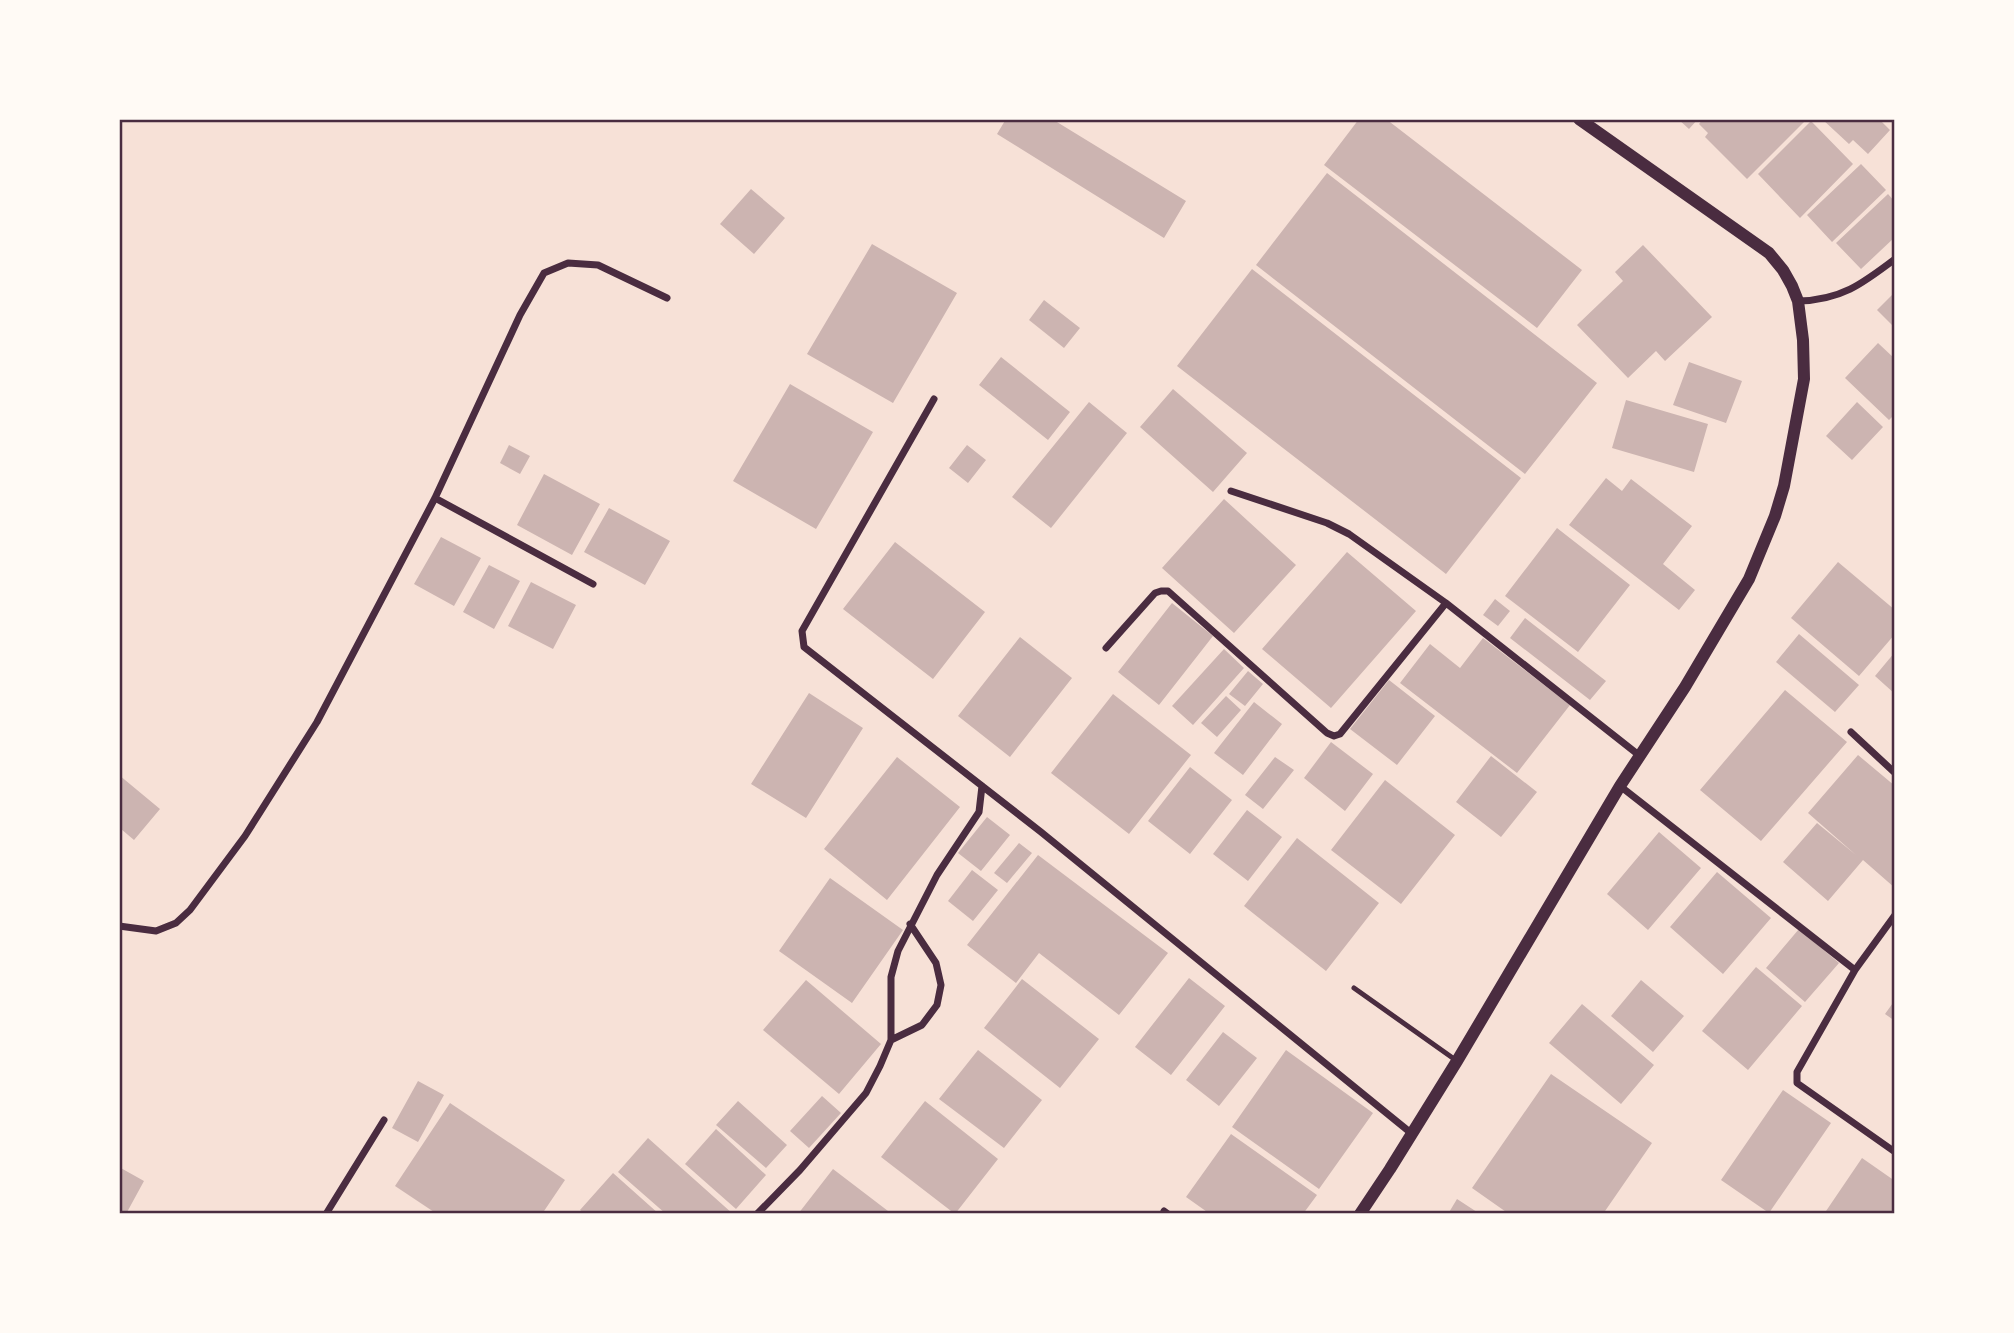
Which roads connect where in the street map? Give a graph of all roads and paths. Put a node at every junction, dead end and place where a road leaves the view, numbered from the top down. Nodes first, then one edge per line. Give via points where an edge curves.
1 (1579, 119) edge
2 (1895, 259) edge
3 (667, 298) dead end
4 (1798, 301) junction
5 (933, 399) dead end
6 (1231, 491) dead end
7 (435, 499) junction
8 (593, 583) dead end
9 (1446, 603) junction
10 (1105, 648) dead end
11 (1852, 732) dead end
12 (1640, 756) junction
13 (1895, 774) edge
14 (982, 786) junction
15 (1620, 786) junction
16 (1895, 915) edge
17 (910, 924) junction
18 (119, 926) edge
19 (1856, 970) junction
20 (1354, 988) dead end
21 (891, 1040) junction
22 (1457, 1061) junction
23 (384, 1120) dead end
24 (1412, 1133) junction
25 (1895, 1152) edge
26 (326, 1214) edge
27 (757, 1214) edge
28 (1360, 1214) edge

1 - 4 street via 1769,253
2 - 4 street via 1845,293
3 - 7 street via 598,265 568,262 544,273
4 - 12 street via 1804,379 1775,516 1749,579
5 - 14 street via 802,631 804,647
6 - 9 street via 1349,534
7 - 8 street
7 - 18 street via 317,722 190,910 176,923 156,931
9 - 10 street via 1334,736 1168,592 1156,593
9 - 12 street
11 - 13 street
12 - 15 street
14 - 17 street via 979,812
14 - 24 street
15 - 19 street
15 - 22 street
16 - 19 street
17 - 21 street via 891,977
17 - 21 street via 936,964 941,985 937,1005 922,1025
19 - 25 street via 1797,1072 1797,1083
20 - 22 lane
21 - 27 street via 866,1093
22 - 24 street
23 - 26 street
24 - 28 street

